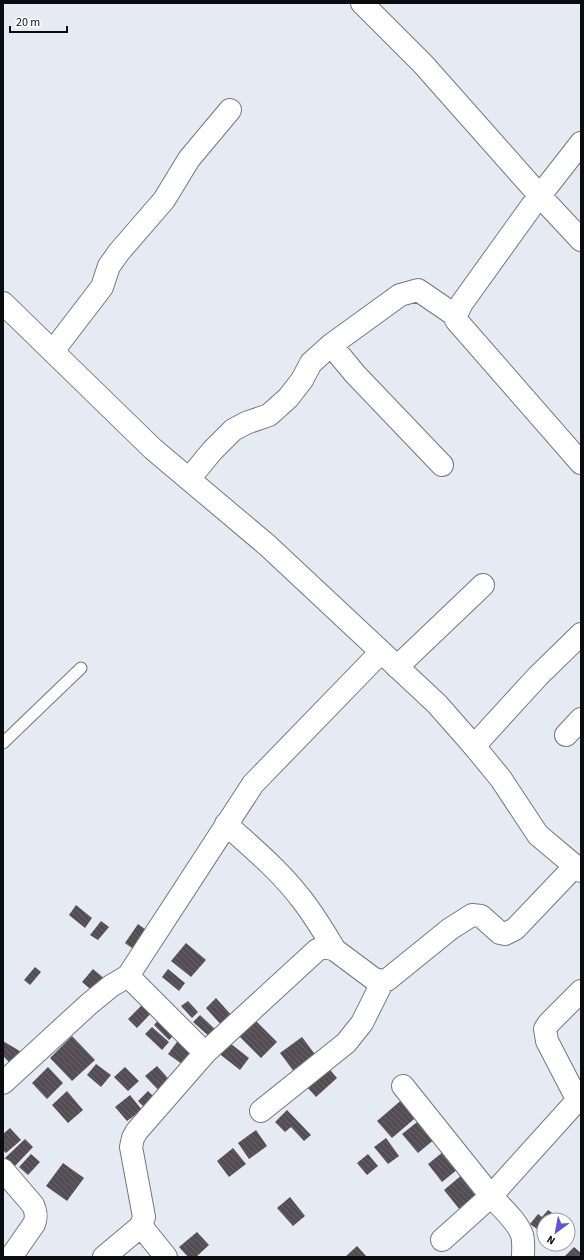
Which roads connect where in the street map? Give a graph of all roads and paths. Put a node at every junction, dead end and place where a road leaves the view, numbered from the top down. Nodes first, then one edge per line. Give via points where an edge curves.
1 (364, 4) edge
2 (230, 110) dead end
3 (581, 143) edge
4 (540, 196) junction
5 (581, 240) edge
6 (3, 303) edge
7 (456, 316) junction
8 (330, 345) junction
9 (53, 352) junction
10 (581, 463) edge
11 (442, 466) dead end
12 (189, 479) junction
13 (483, 585) dead end
14 (581, 634) edge
15 (380, 652) junction
16 (397, 667) junction
17 (81, 668) dead end
18 (581, 719) edge
19 (566, 735) dead end
20 (3, 743) edge
21 (474, 746) junction
22 (226, 824) junction
23 (578, 869) edge
24 (335, 950) junction
25 (128, 976) junction
26 (383, 981) junction
27 (581, 991) edge
28 (205, 1053) junction
29 (3, 1083) edge
30 (403, 1086) dead end
31 (261, 1111) dead end
32 (3, 1170) edge
33 (491, 1196) junction
34 (140, 1226) junction
35 (442, 1240) dead end
36 (11, 1257) edge
37 (104, 1257) edge
38 (166, 1257) edge
39 (523, 1257) edge

1 - 4 street via 423,64
2 - 9 street via 190,159 164,200 119,252 102,287
3 - 4 street
4 - 5 street
4 - 7 street via 462,303
6 - 9 street
7 - 8 street via 418,290 400,295
7 - 10 street via 456,320
8 - 11 street
8 - 12 street via 311,363 288,398 269,415 233,430
9 - 12 street via 153,449
12 - 15 street via 267,545
13 - 16 street
14 - 21 street via 538,676
15 - 16 street
15 - 22 street via 259,777
16 - 21 street via 437,704
17 - 20 lane
18 - 19 street
21 - 23 street via 501,779 538,835
22 - 24 street via 298,895
22 - 25 street
23 - 26 street via 509,933 500,933 481,916 472,915
24 - 26 street via 374,979
24 - 28 street via 324,947 316,950
25 - 28 street
25 - 29 street via 89,1004
26 - 31 street via 362,1023 346,1043
27 - 33 street via 545,1029 547,1041 575,1095 574,1104
28 - 34 street via 133,1138 132,1155 144,1218
30 - 33 street
32 - 36 street via 36,1212 34,1224
33 - 35 street
33 - 39 street via 519,1228 524,1243
34 - 37 street
34 - 38 street

